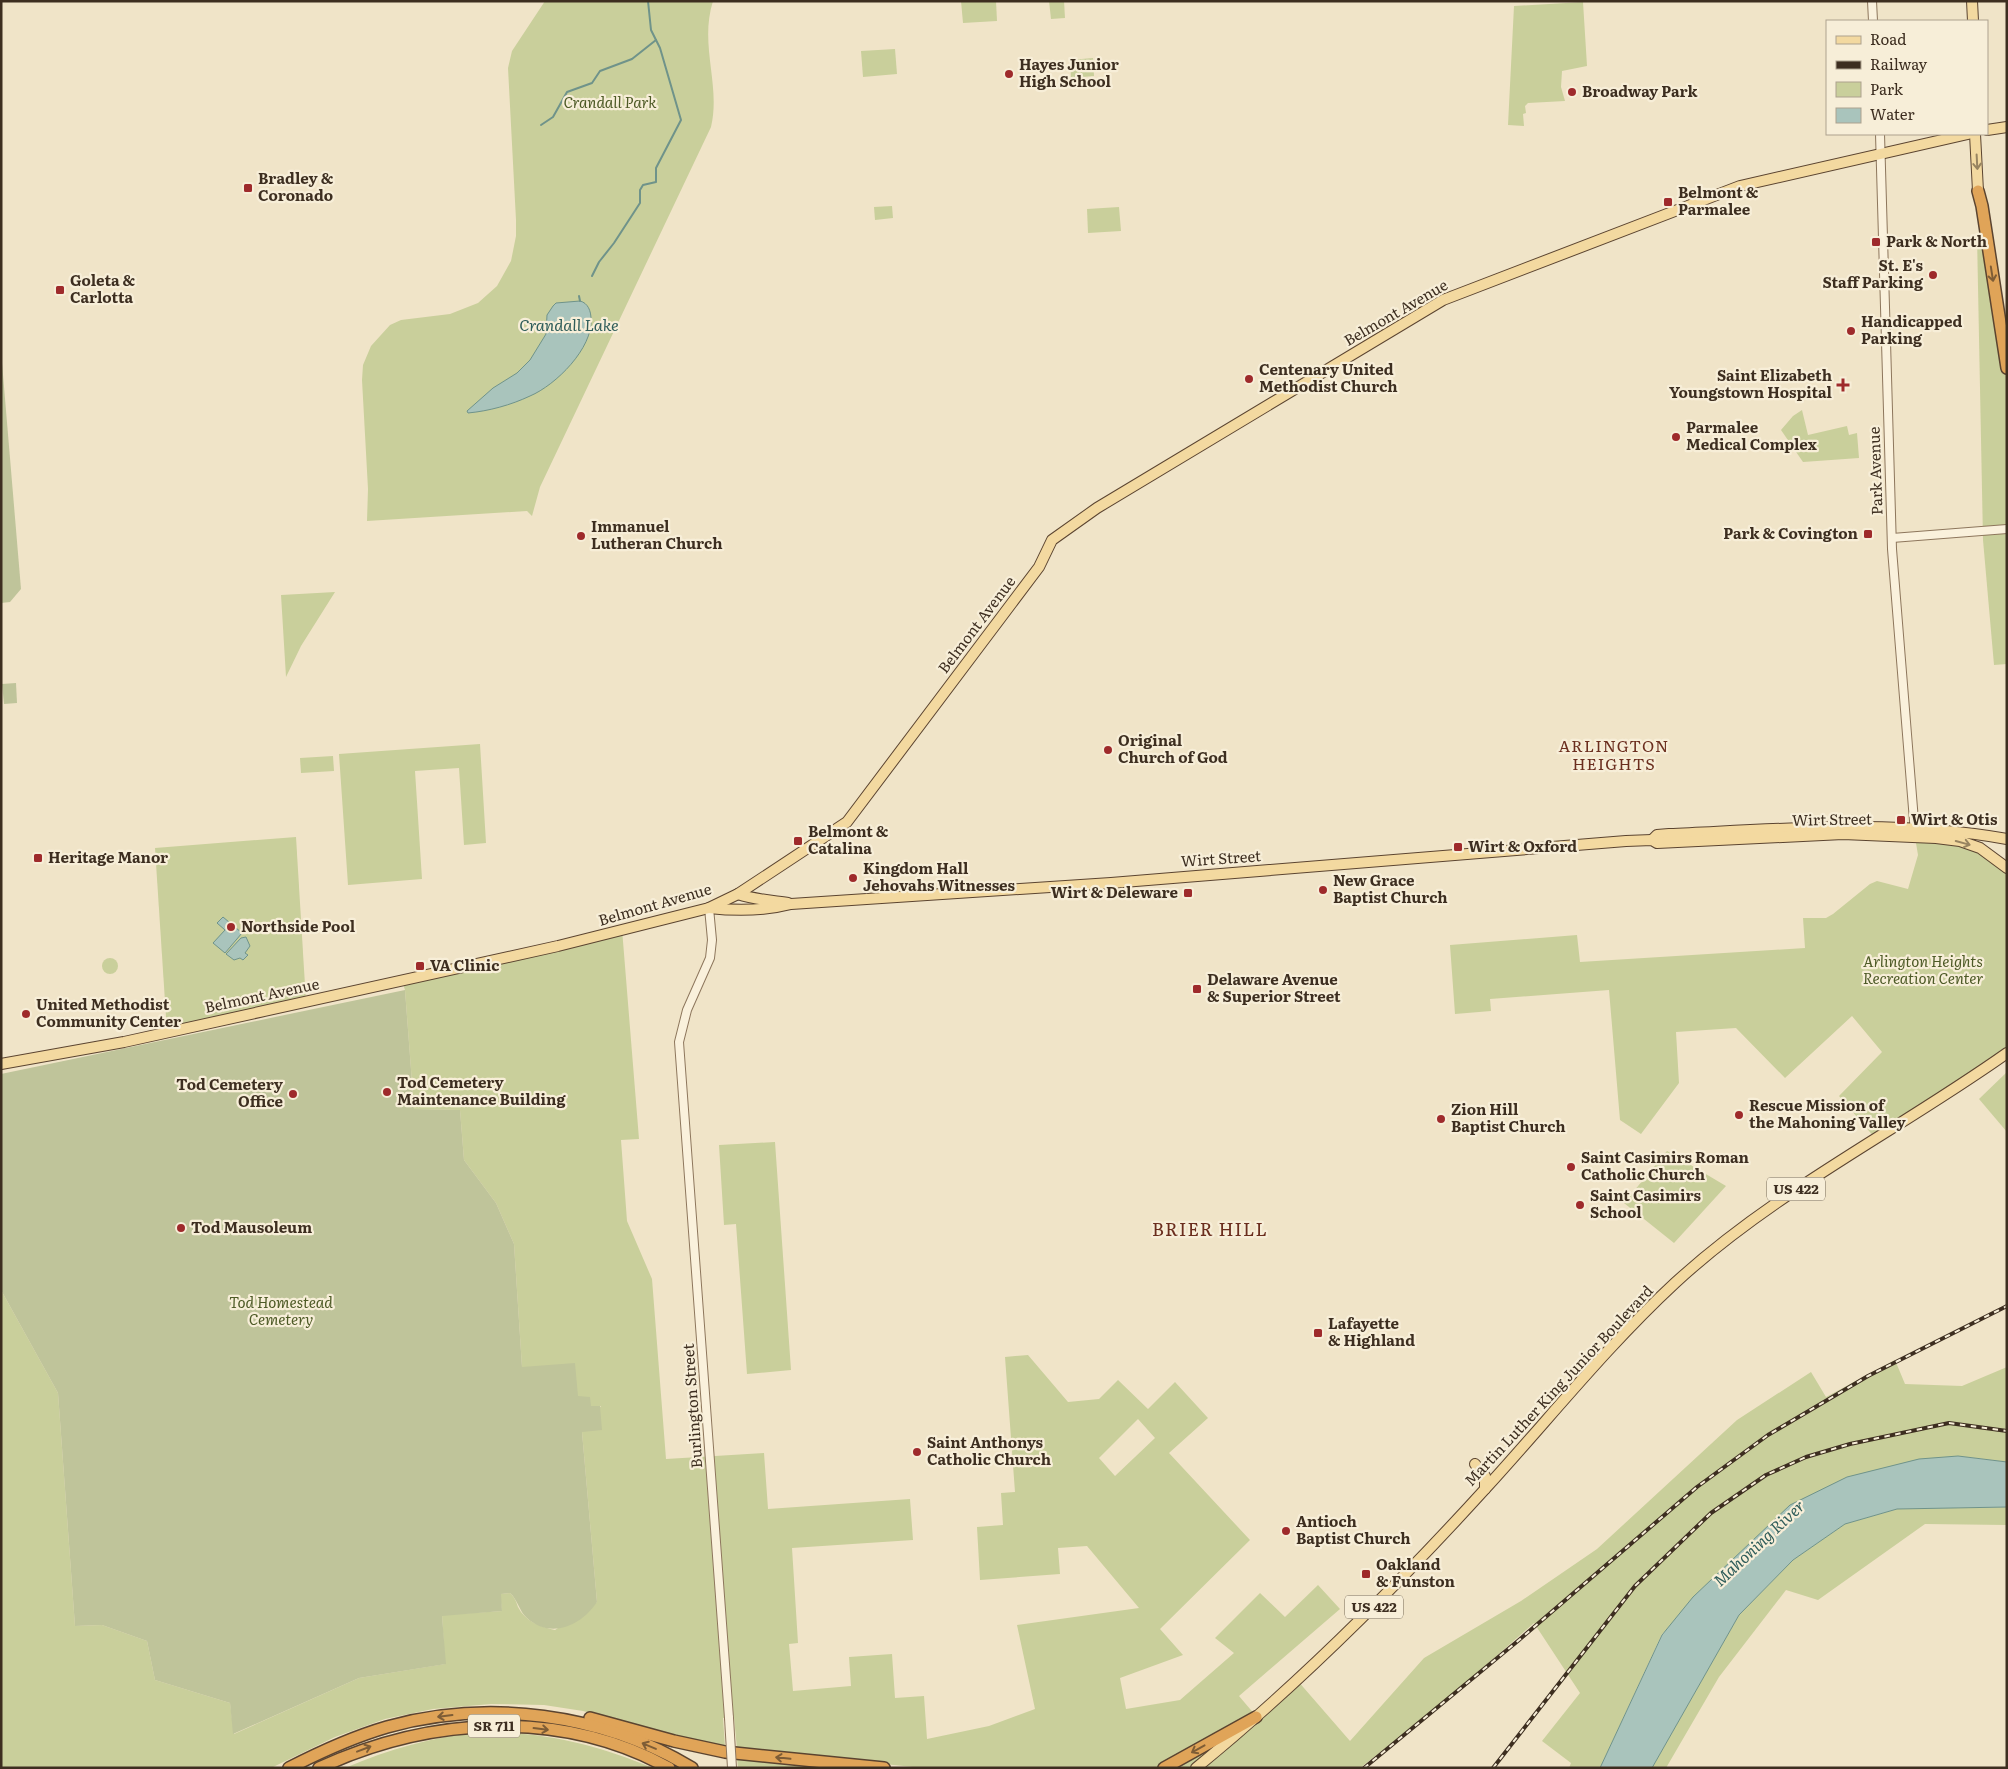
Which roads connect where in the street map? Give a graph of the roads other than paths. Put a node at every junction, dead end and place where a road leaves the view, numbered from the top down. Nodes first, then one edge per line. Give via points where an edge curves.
1 (1872, 1) edge
2 (1972, 1) edge
3 (1873, 20) edge
4 (1973, 20) edge
5 (1880, 135) edge
6 (1963, 135) edge
7 (1975, 135) edge
8 (1882, 153) junction
9 (1978, 191) joint
10 (2007, 368) edge
11 (2004, 530) edge
12 (1892, 538) junction
13 (1915, 833) junction
14 (2007, 840) edge
15 (2007, 868) edge
16 (738, 894) junction
17 (791, 904) junction
18 (709, 908) junction
19 (2007, 1052) edge
20 (1, 1064) edge
21 (1475, 1464) dead end
22 (1485, 1489) junction
23 (546, 1716) junction
24 (1256, 1716) junction
25 (289, 1768) edge
26 (319, 1768) edge
27 (669, 1768) edge
28 (692, 1768) edge
29 (732, 1768) edge
30 (884, 1768) edge
31 (1164, 1768) edge
32 (1196, 1768) edge

1 - 3 street
2 - 4 main road
5 - 8 street, Park Avenue
6 - 8 main road, Belmont Avenue
7 -> 9 main road
8 - 12 street, Park Avenue
8 - 16 main road, Belmont Avenue via 1740,186 1443,300 1078,520 1052,540 1039,568 847,822
9 -> 10 highway via 1982,237
11 - 12 street
12 - 13 street, Park Avenue
13 - 14 main road, Wirt Street
13 -> 15 main road, Wirt Street via 1966,843 1992,855
13 - 17 main road, Wirt Street via 1657,843 1652,840 1108,883
16 - 17 main road, Wirt Street
16 - 18 main road, Belmont Avenue
17 - 18 main road, Wirt Street via 773,909
18 - 20 main road, Belmont Avenue via 558,946 297,1004 124,1042
18 - 29 street, Burlington Street, bridge via 710,958 687,1010 680,1042
19 - 22 main road, Martin Luther King Junior Boulevard / US 422 via 1774,1204 1720,1244 1658,1300
21 - 22 main road via 1485,1476
22 - 24 main road, Martin Luther King Junior Boulevard / US 422 via 1378,1603
23 -> 25 highway, SR 711 via 491,1712 434,1717 362,1735
28 -> 23 highway, SR 711 via 629,1738
30 -> 23 highway via 725,1752 579,1716 555,1713
24 -> 31 highway
24 - 32 main road, Martin Luther King Junior Boulevard / US 422
26 -> 27 highway, SR 711 via 368,1747 415,1734 460,1727 500,1726 555,1730 591,1738 630,1750

